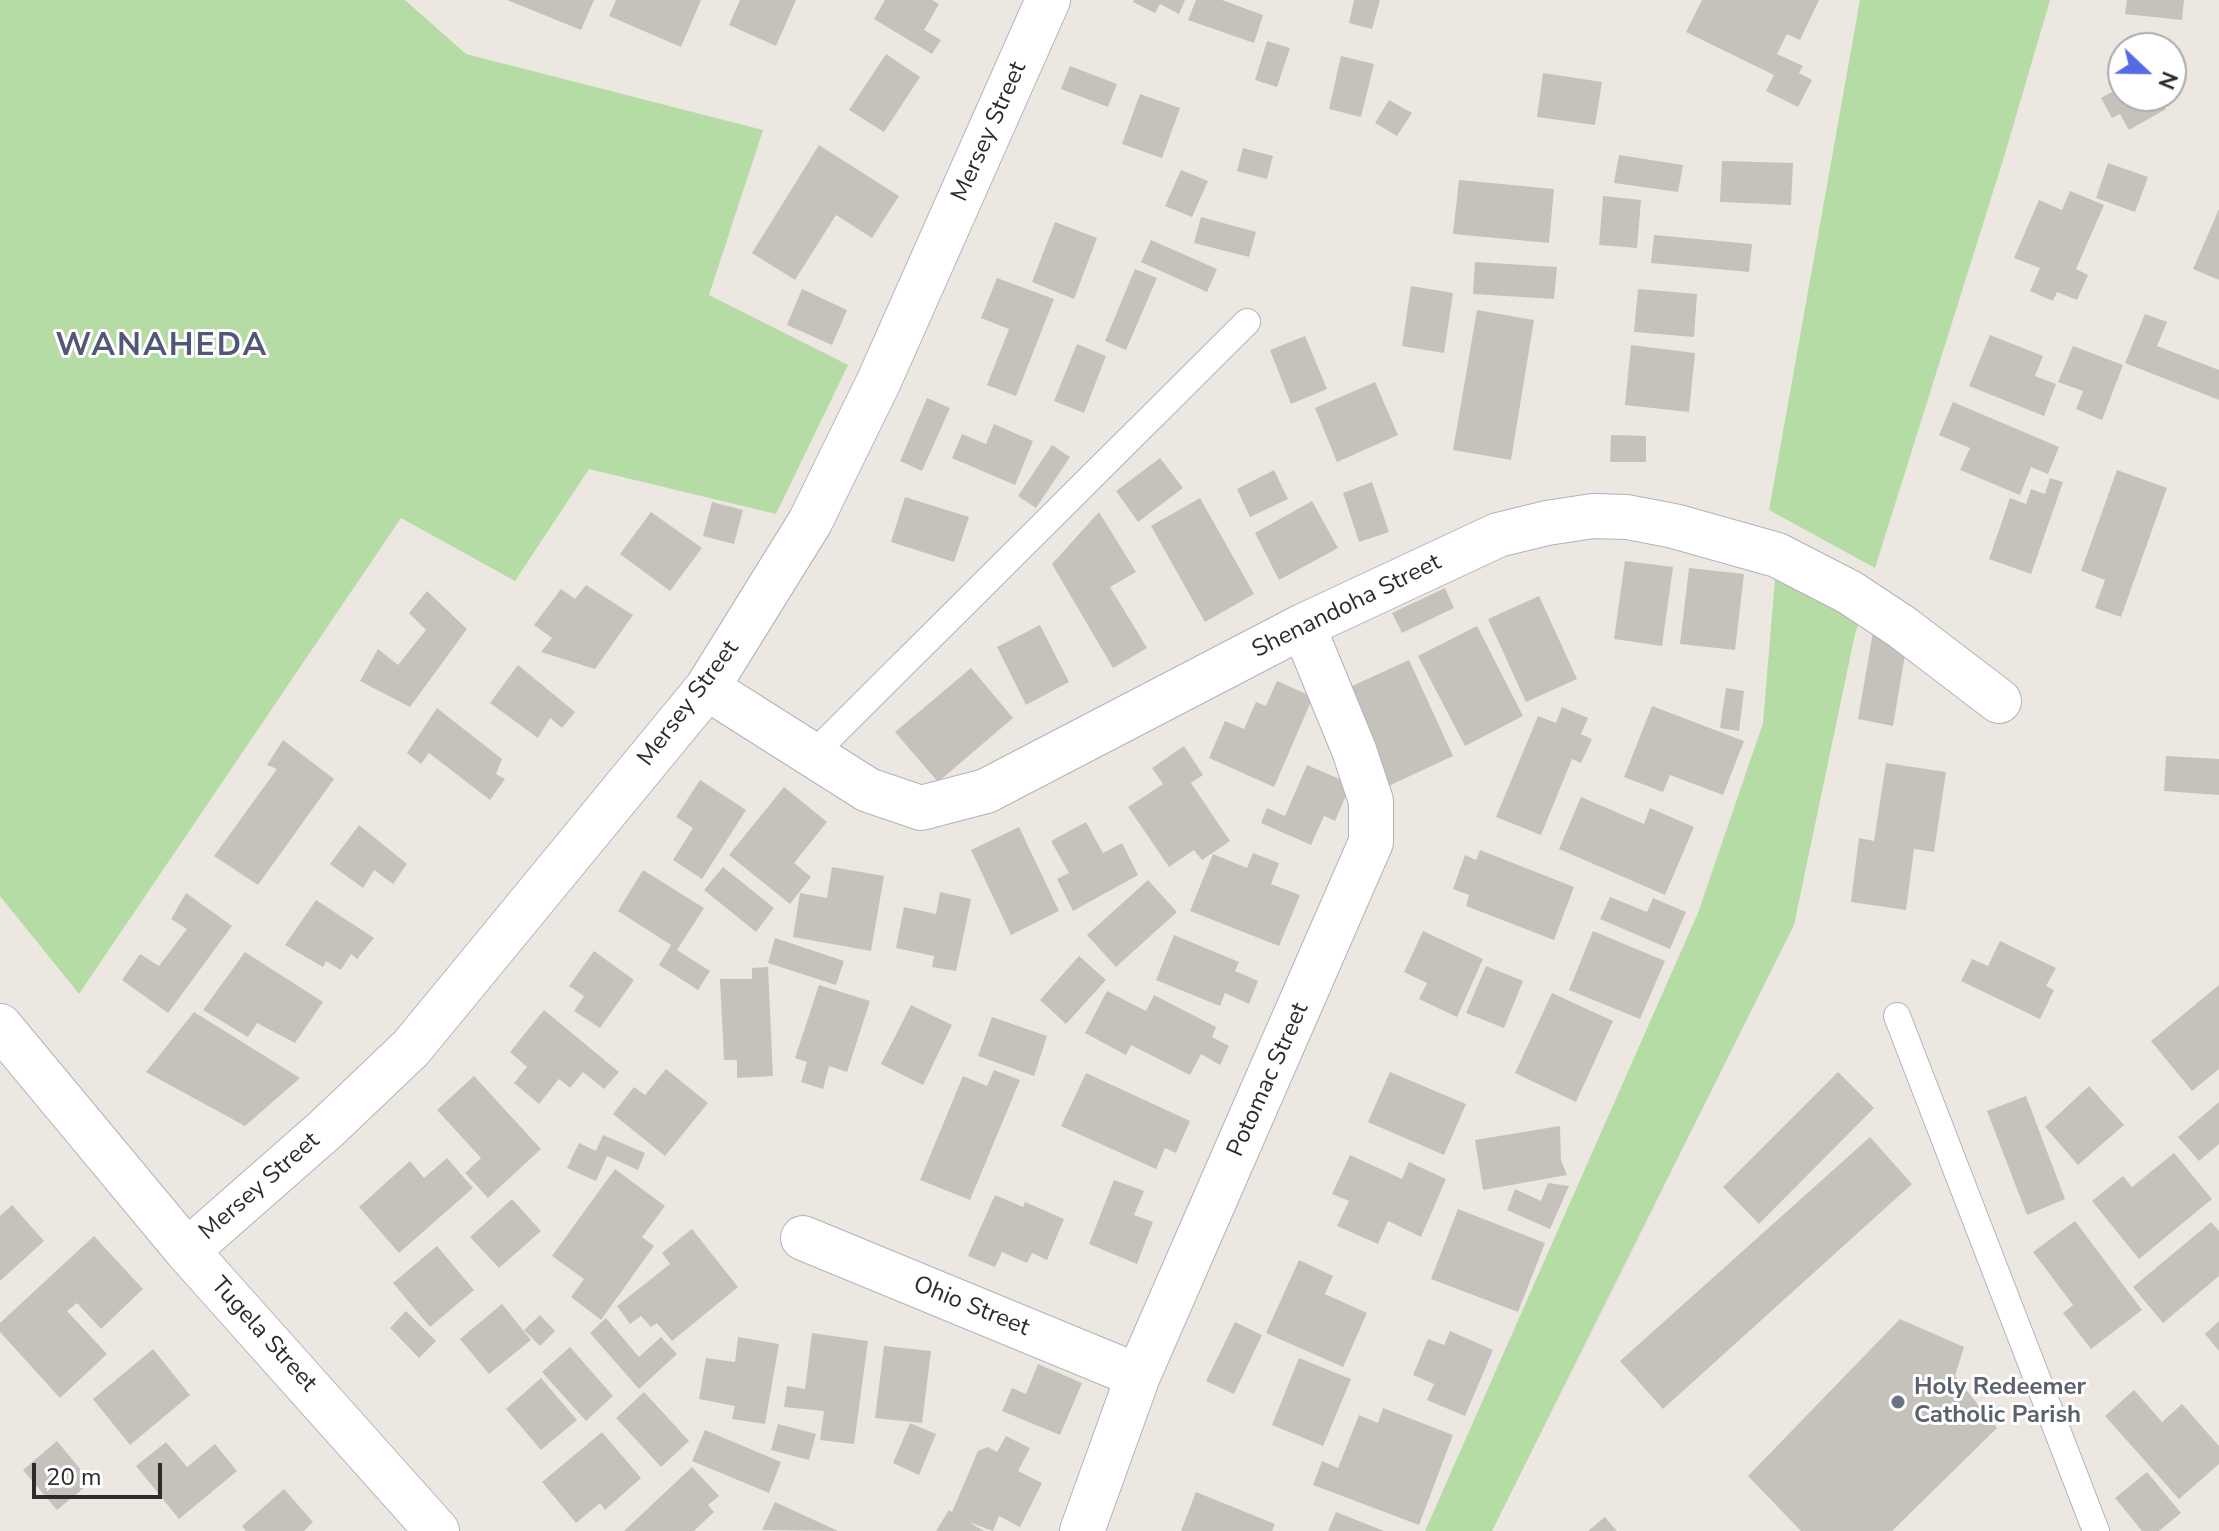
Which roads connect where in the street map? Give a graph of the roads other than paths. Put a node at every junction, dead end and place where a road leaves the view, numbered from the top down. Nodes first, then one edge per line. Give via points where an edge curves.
1 (1033, 6) edge
2 (1247, 322) dead end
3 (1303, 626) junction
4 (707, 688) junction
5 (1999, 701) dead end
6 (813, 754) junction
7 (1897, 1016) dead end
8 (0, 1026) edge
9 (803, 1238) dead end
10 (187, 1251) junction
11 (1138, 1376) junction
12 (437, 1531) edge
13 (1082, 1531) edge
14 (2096, 1531) edge

1 - 4 street, Mersey Street via 879,381 810,522
2 - 6 lane
3 - 5 street, Shenandoha Street via 1498,535 1593,516 1627,517 1777,555 1849,592
3 - 6 street, Shenandoha Street via 986,791 921,808 868,790
3 - 11 street, Potomac Street via 1371,801 1371,842
4 - 6 street, Shenandoha Street
4 - 10 street, Mersey Street via 411,1048
7 - 14 lane
8 - 10 street, Tugela Street
9 - 11 street, Ohio Street
10 - 12 street, Tugela Street
11 - 13 street, Potomac Street

